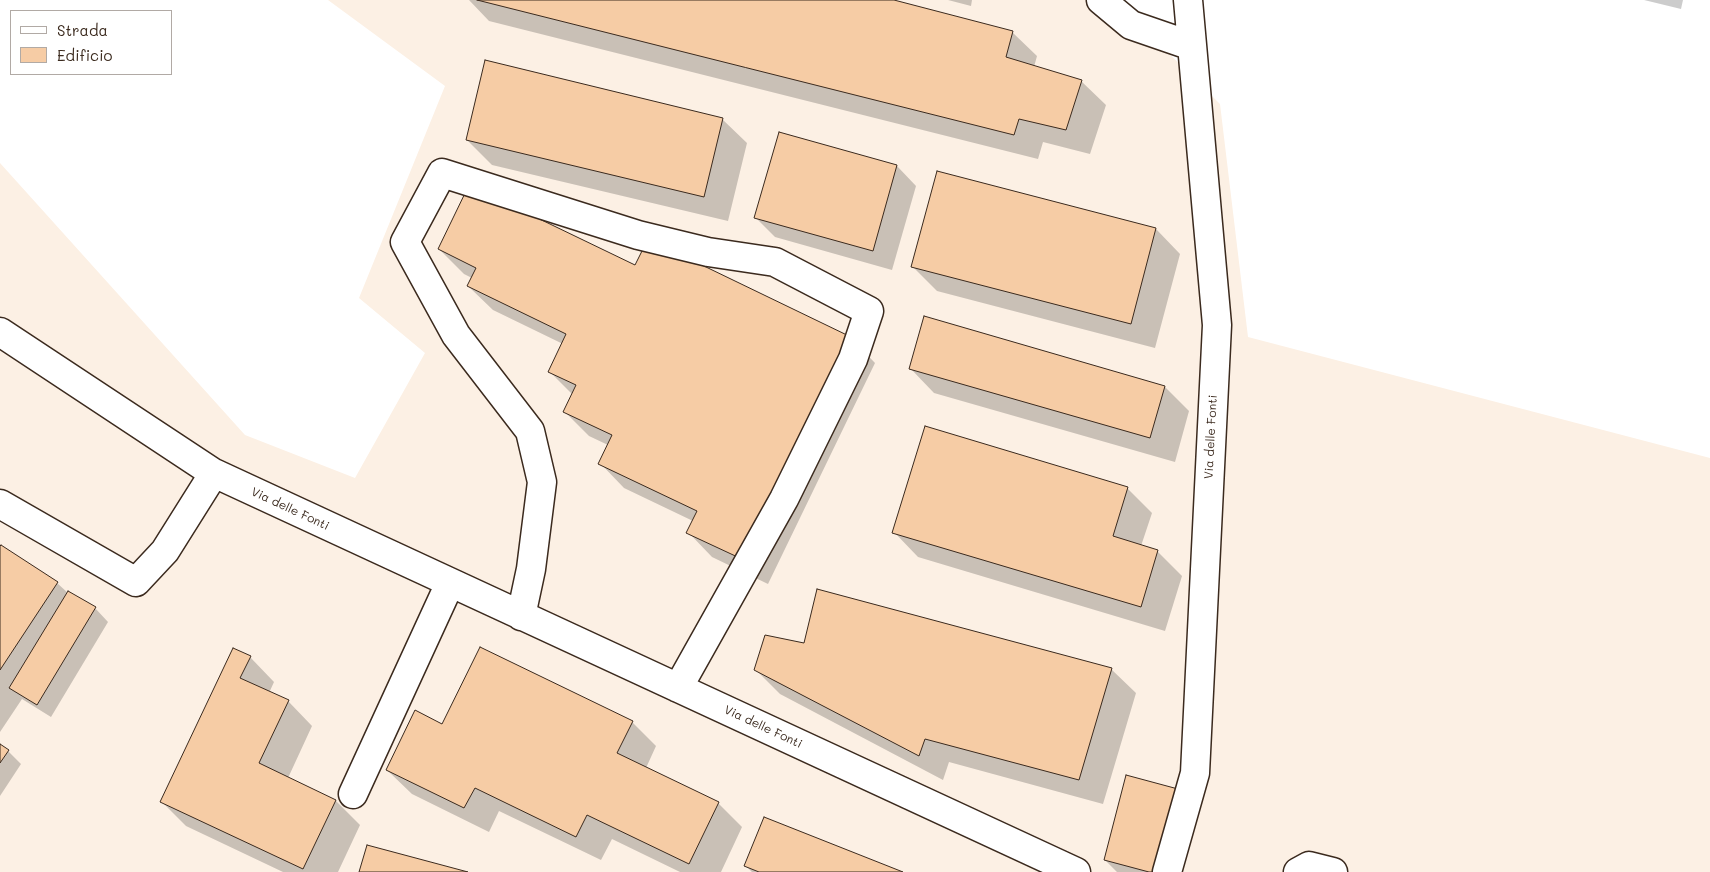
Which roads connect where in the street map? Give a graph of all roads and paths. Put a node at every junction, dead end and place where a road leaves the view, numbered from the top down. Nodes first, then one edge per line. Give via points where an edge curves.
1 (1101, 0) edge
2 (1188, 0) edge
3 (1192, 46) junction
4 (0, 332) edge
5 (216, 474) junction
6 (0, 504) edge
7 (450, 583) junction
8 (521, 616) junction
9 (678, 688) junction
10 (353, 794) dead end
11 (1076, 872) edge
12 (1167, 872) edge
13 (1298, 872) edge
14 (1333, 872) edge

1 - 3 street via 1131,25
2 - 3 street, Via delle Fonti
3 - 12 street, Via delle Fonti via 1217,325 1195,773
4 - 5 street, Via delle Fonti
5 - 6 street via 165,551 136,582
5 - 7 street, Via delle Fonti
7 - 8 street, Via delle Fonti
7 - 10 street
8 - 9 street, Via delle Fonti
8 - 9 street via 531,569 542,482 530,431 456,335 405,242 442,173 638,235 708,252 775,262 869,311 853,358 784,499
9 - 11 street, Via delle Fonti
13 - 14 street via 1309,866

